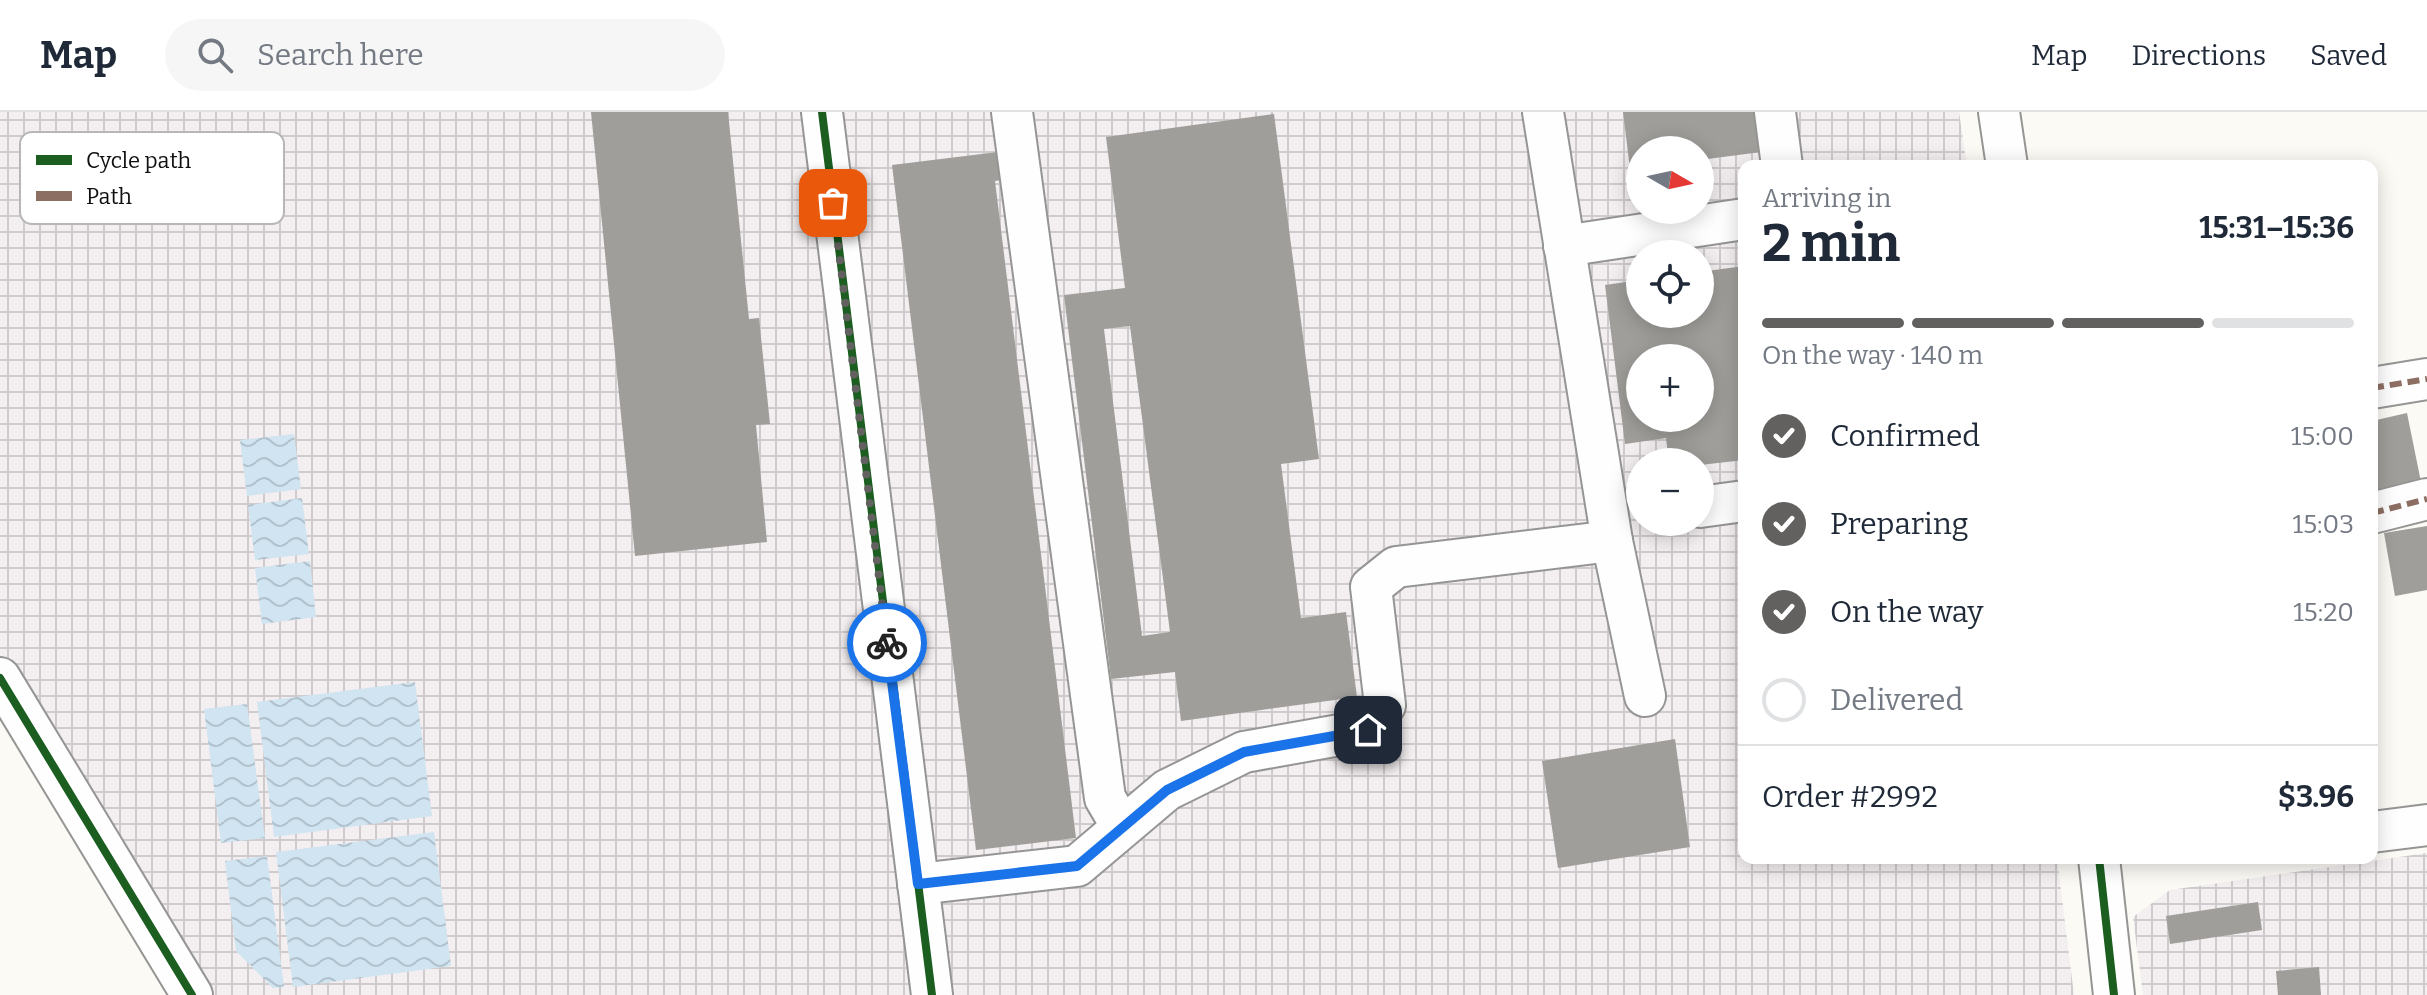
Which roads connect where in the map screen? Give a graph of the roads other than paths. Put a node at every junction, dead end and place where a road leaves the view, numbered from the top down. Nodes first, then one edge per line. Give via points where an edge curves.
1 (822, 112) edge
2 (1012, 112) edge
3 (1543, 112) edge
4 (1775, 112) edge
5 (1999, 112) edge
6 (1781, 160) edge
7 (2006, 160) edge
8 (1738, 220) edge
9 (1564, 246) junction
10 (2427, 379) edge
11 (2378, 387) edge
12 (2427, 499) edge
13 (1738, 502) edge
14 (1714, 505) edge
15 (2378, 511) edge
16 (1620, 524) edge
17 (0, 678) edge
18 (1645, 696) dead end
19 (2427, 825) edge
20 (1122, 827) junction
21 (2378, 831) edge
22 (2100, 864) edge
23 (918, 884) junction
24 (192, 995) edge
25 (932, 995) edge
26 (2114, 995) edge

1 - 23 street
2 - 20 street via 1105,798
3 - 9 street
4 - 6 street
5 - 7 street
8 - 9 street
9 - 16 street
10 - 11 street
12 - 15 street
13 - 14 street
16 - 18 street
16 - 20 street via 1396,567 1371,587 1385,705 1368,730 1244,752 1167,790
17 - 24 street
19 - 21 street
20 - 23 street via 1077,866
22 - 26 street
23 - 25 street

